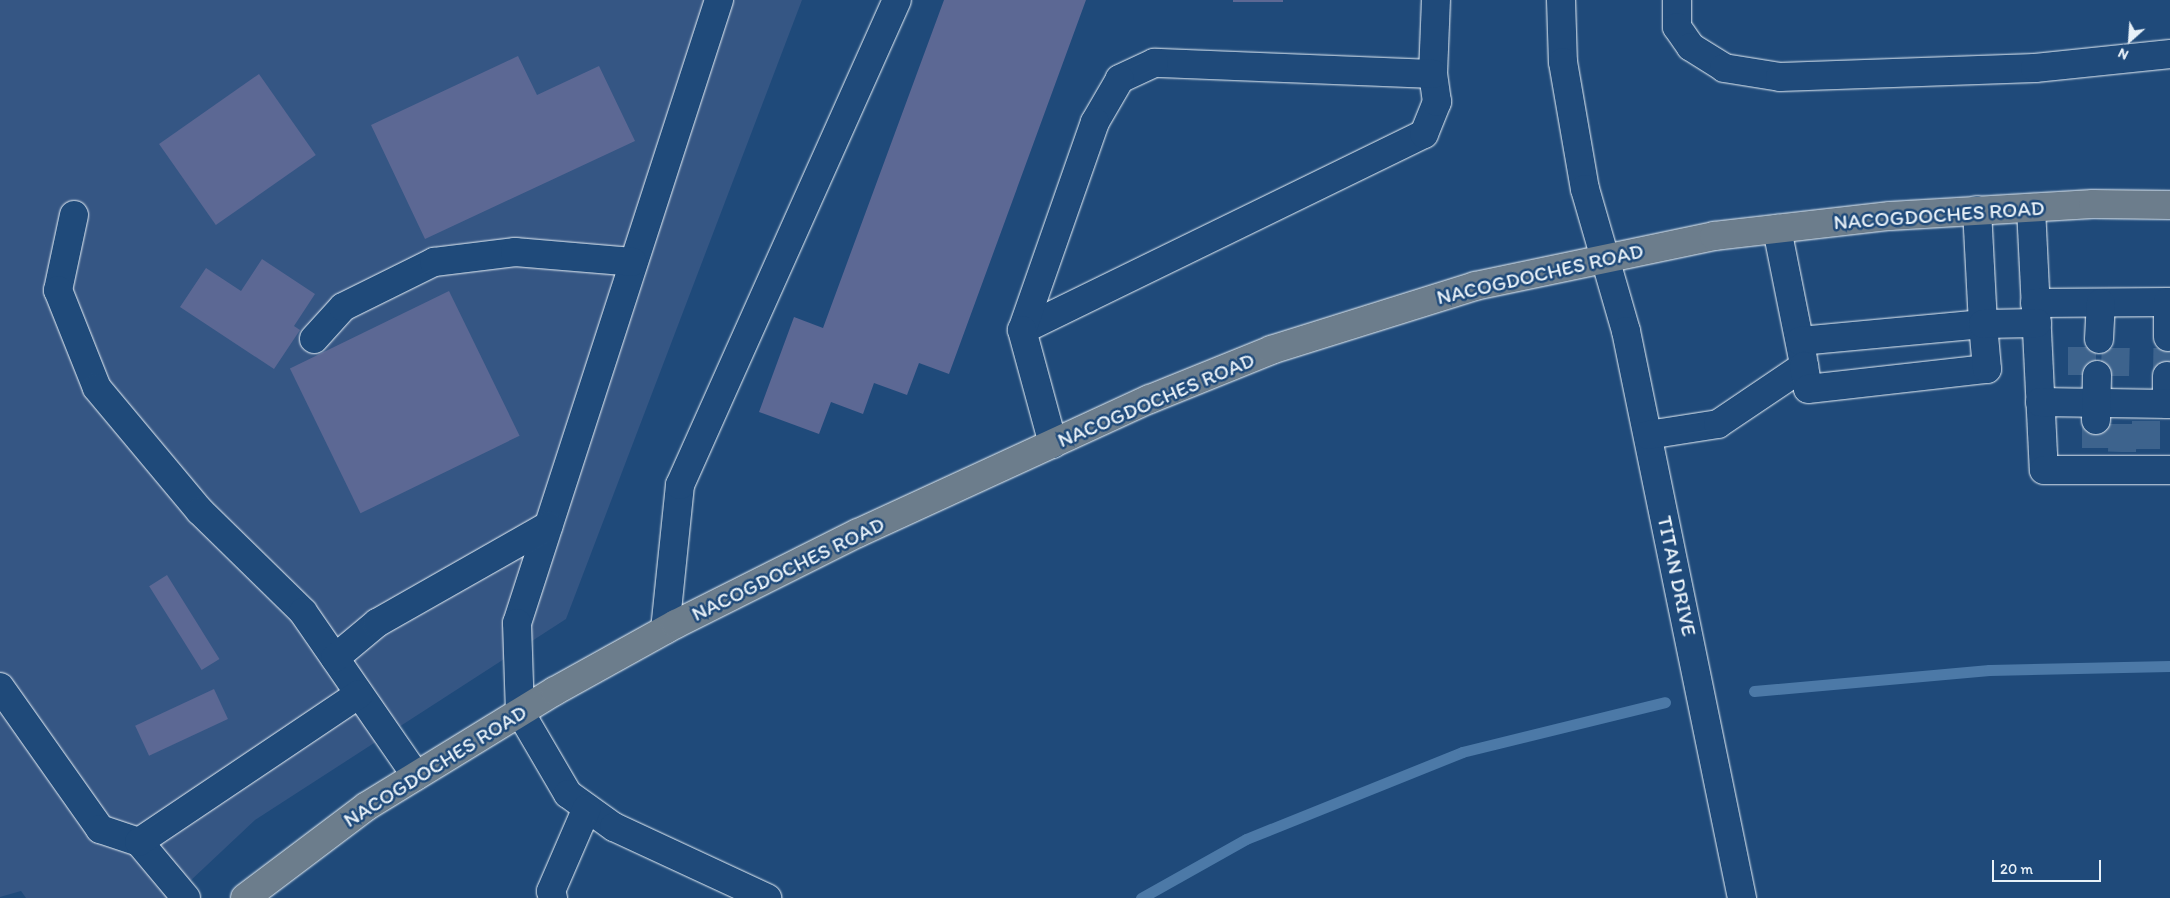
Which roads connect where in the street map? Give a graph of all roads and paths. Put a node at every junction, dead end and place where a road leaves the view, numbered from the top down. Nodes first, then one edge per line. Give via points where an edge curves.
1 (718, 0) edge
2 (897, 0) edge
3 (1436, 0) edge
4 (1561, 0) edge
5 (1677, 0) edge
6 (2170, 54) edge
7 (1433, 74) junction
8 (2170, 205) edge
9 (2031, 208) junction
10 (1977, 210) junction
11 (74, 215) dead end
12 (1777, 229) junction
13 (1603, 257) junction
14 (633, 262) junction
15 (2100, 302) junction
16 (2169, 302) edge
17 (2036, 313) junction
18 (1983, 324) junction
19 (1022, 330) junction
20 (2099, 337) tunnel mouth
21 (2168, 338) dead end
22 (314, 339) dead end
23 (1802, 353) junction
24 (2166, 376) dead end
25 (2040, 402) junction
26 (2127, 408) edge
27 (1648, 434) junction
28 (1053, 444) junction
29 (2128, 462) edge
30 (548, 526) junction
31 (665, 630) junction
32 (335, 658) junction
33 (0, 687) edge
34 (359, 694) junction
35 (520, 712) junction
36 (416, 776) junction
37 (587, 808) junction
38 (139, 842) junction
39 (186, 898) edge
40 (245, 898) edge
41 (553, 898) edge
42 (766, 898) edge
43 (1742, 898) edge

1 - 14 street
2 - 31 street via 680,485
3 - 7 street
4 - 13 street, TITAN DRIVE via 1563,62 1572,122
5 - 6 street via 1677,27 1691,47 1724,68 1780,77 2035,68
7 - 19 street via 1437,102 1424,134
7 - 19 street via 1154,63 1120,79 1095,122
8 - 9 main road, NACOGDOCHES ROAD
9 - 10 main road, NACOGDOCHES ROAD
9 - 17 street
10 - 12 main road, NACOGDOCHES ROAD
10 - 18 street
11 - 32 street via 58,290 97,388 200,511 303,612
12 - 13 main road, NACOGDOCHES ROAD
12 - 23 street
13 - 27 street, TITAN DRIVE via 1626,331
13 - 28 main road, NACOGDOCHES ROAD via 1475,286 1271,350
14 - 22 street via 515,252 434,262 343,307
14 - 30 street
15 - 16 street
15 - 17 street
15 - 20 street
16 - 21 street
17 - 18 street
17 - 25 street
18 - 23 street
18 - 23 street via 1987,369 1808,389
19 - 28 street
23 - 27 street via 1718,424
24 - 26 street
25 - 26 street
25 - 29 street via 2044,470
26 - 26 street via 2098,375
27 - 43 street, TITAN DRIVE
28 - 31 main road, NACOGDOCHES ROAD via 858,533
30 - 32 street via 377,623
30 - 35 street via 517,622
31 - 35 main road, NACOGDOCHES ROAD
32 - 34 street
33 - 38 street via 100,829
34 - 36 street
34 - 38 street
35 - 36 main road, NACOGDOCHES ROAD
35 - 37 street via 568,794
36 - 40 main road, NACOGDOCHES ROAD via 367,806
37 - 41 street via 551,891
37 - 42 street via 614,827
38 - 39 street

